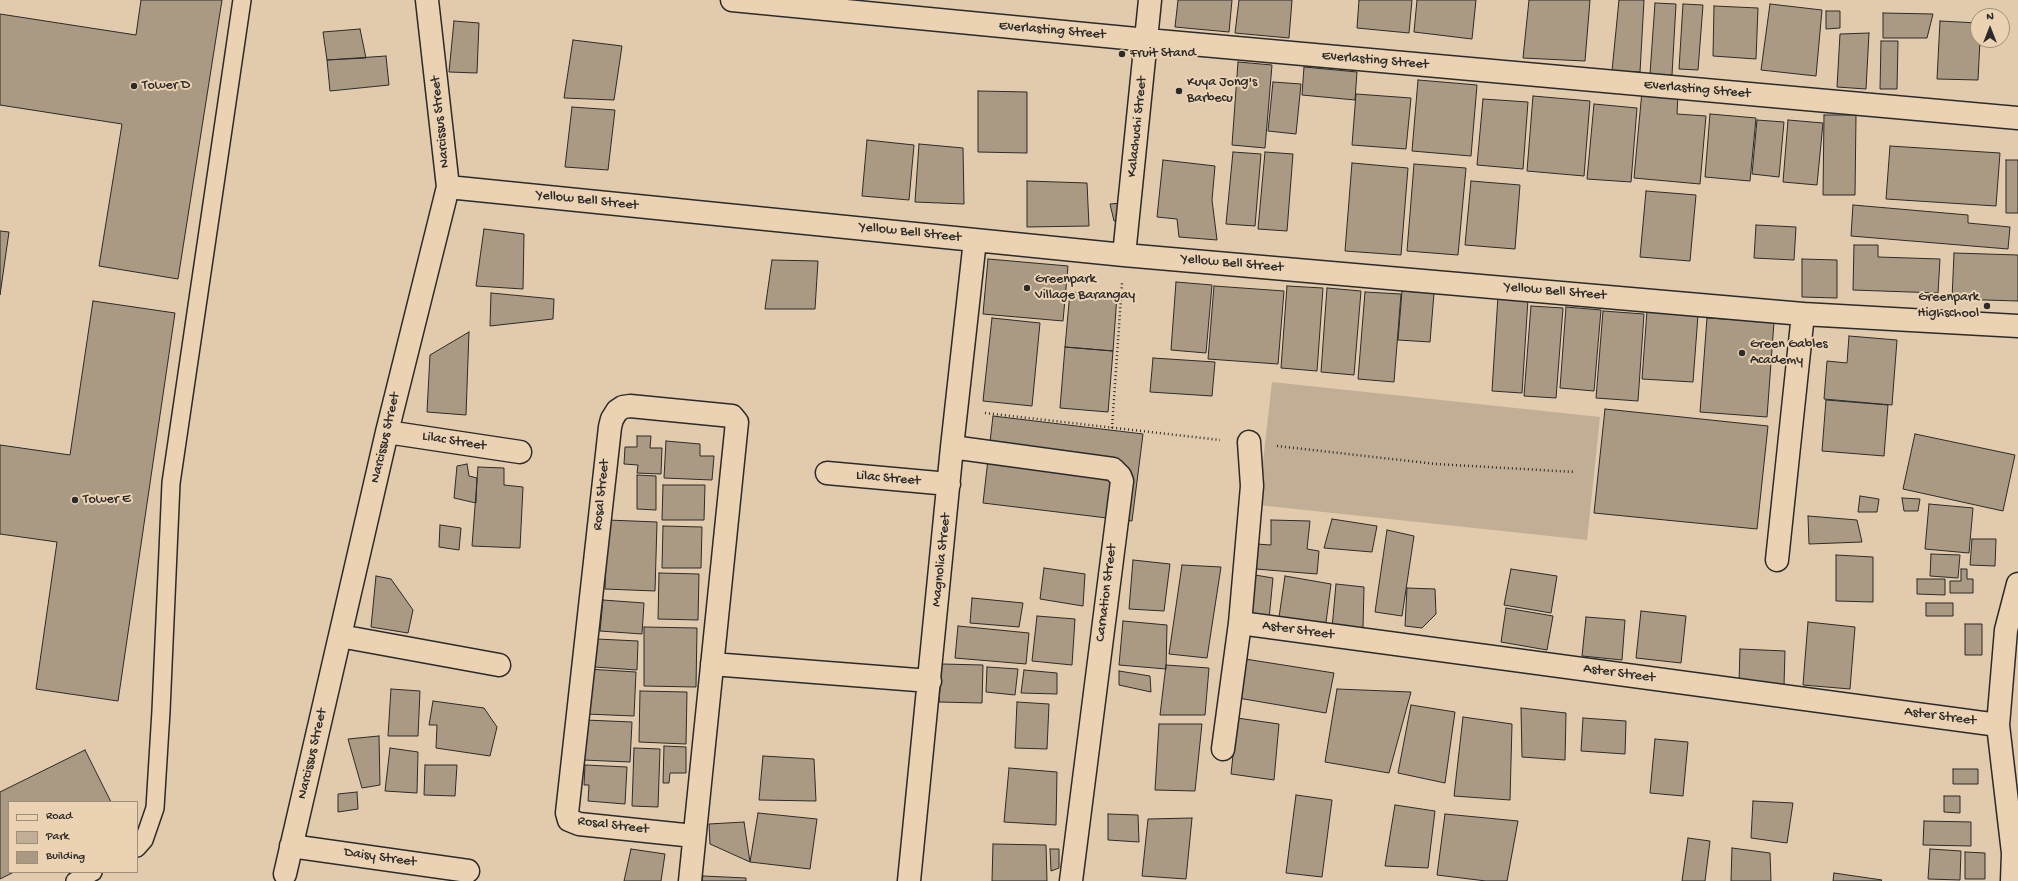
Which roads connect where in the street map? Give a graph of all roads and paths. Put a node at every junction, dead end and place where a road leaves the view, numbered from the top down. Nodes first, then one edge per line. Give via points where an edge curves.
1 (242, 0) edge
2 (427, 0) edge
3 (732, 0) edge
4 (1150, 0) edge
5 (1147, 40) junction
6 (2018, 118) edge
7 (448, 187) junction
8 (975, 240) junction
9 (1124, 255) junction
10 (1803, 314) junction
11 (2018, 326) edge
12 (957, 410) junction
13 (1112, 428) junction
14 (387, 432) junction
15 (1249, 442) junction
16 (952, 447) junction
17 (520, 452) dead end
18 (1575, 472) dead end
19 (827, 473) dead end
20 (949, 484) junction
21 (1777, 560) dead end
22 (2018, 584) edge
23 (1240, 623) junction
24 (340, 636) junction
25 (712, 664) junction
26 (499, 665) dead end
27 (930, 681) junction
28 (1998, 725) junction
29 (1223, 749) dead end
30 (694, 836) junction
31 (292, 846) junction
32 (138, 847) edge
33 (468, 870) dead end
34 (91, 873) edge
35 (285, 874) dead end
36 (75, 881) edge
37 (690, 881) edge
38 (908, 881) edge
39 (1071, 881) edge
40 (2012, 881) edge

1 - 32 lane via 172,483 155,808 144,840
2 - 7 street, Narcissus Street
3 - 5 street, Everlasting Street
4 - 5 street, Kalachuchi Street
5 - 6 street, Everlasting Street
5 - 9 street, Kalachuchi Street
7 - 8 street, Yellow Bell Street
7 - 14 street, Narcissus Street
8 - 9 street, Yellow Bell Street
8 - 12 street, Magnolia Street
9 - 10 street, Yellow Bell Street
9 - 13 path
10 - 11 street, Yellow Bell Street
10 - 21 street
12 - 13 path
12 - 16 street, Magnolia Street
13 - 15 path
14 - 17 street, Lilac Street
14 - 24 street, Narcissus Street
15 - 18 path via 1436,464
15 - 23 street via 1252,486
16 - 20 street, Magnolia Street
16 - 39 street, Carnation Street via 1113,470 1120,476 1121,489
19 - 20 street, Lilac Street
20 - 27 street, Magnolia Street
22 - 28 street via 2006,630
23 - 28 street, Aster Street
23 - 29 street
24 - 26 street
24 - 31 street, Narcissus Street
25 - 27 street
25 - 30 street, Rosal Street
25 - 30 street, Rosal Street via 737,422 732,416 623,407 612,419 567,806 569,820 574,823
27 - 38 street, Magnolia Street
28 - 40 street via 2013,853
30 - 37 street, Rosal Street
31 - 33 street, Daisy Street
31 - 35 street, Narcissus Street
34 - 36 lane

